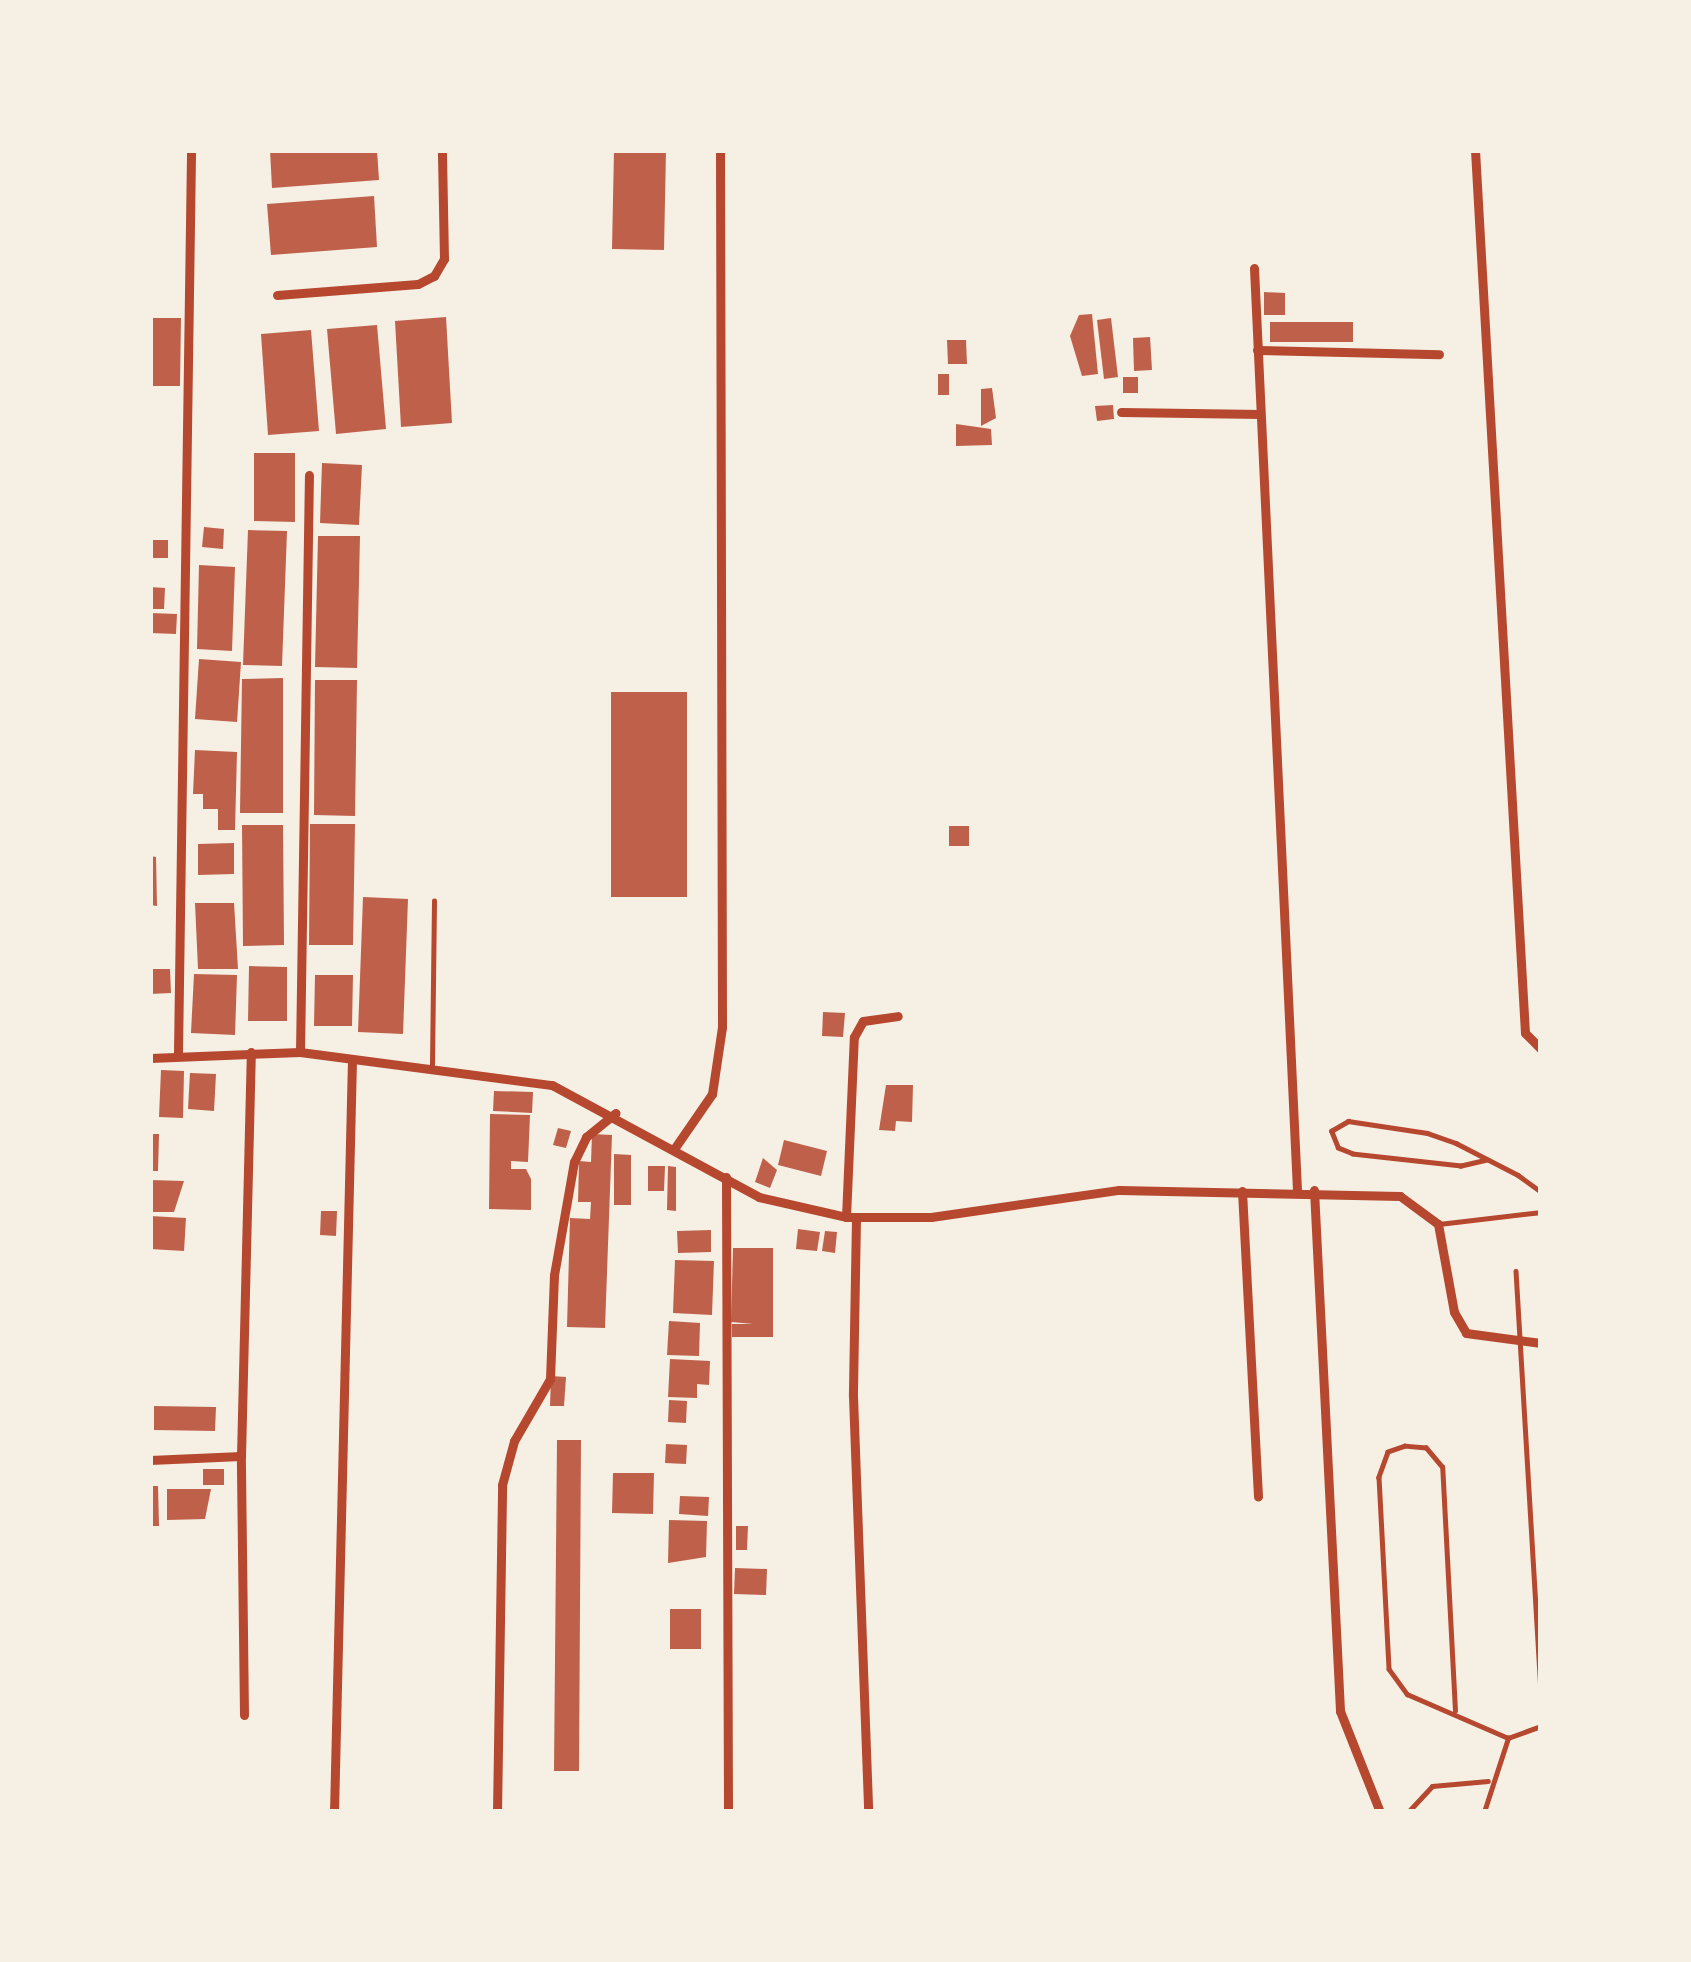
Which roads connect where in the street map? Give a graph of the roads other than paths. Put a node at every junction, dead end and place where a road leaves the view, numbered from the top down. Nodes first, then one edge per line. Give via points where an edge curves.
1 (191, 150) edge
2 (442, 150) edge
3 (720, 150) edge
4 (1475, 150) edge
5 (1254, 268) dead end
6 (277, 295) dead end
7 (1257, 350) junction
8 (1439, 354) dead end
9 (1121, 412) dead end
10 (1260, 414) junction
11 (309, 475) dead end
12 (434, 901) dead end
13 (898, 1016) dead end
14 (1541, 1049) edge
15 (178, 1052) junction
16 (251, 1052) junction
17 (300, 1052) junction
18 (150, 1058) edge
19 (352, 1059) junction
20 (432, 1065) junction
21 (616, 1113) junction
22 (674, 1149) junction
23 (1487, 1160) junction
24 (726, 1177) junction
25 (1297, 1190) junction
26 (1314, 1190) junction
27 (1242, 1191) junction
28 (1541, 1192) edge
29 (1541, 1212) edge
30 (851, 1217) junction
31 (1438, 1224) junction
32 (1516, 1271) dead end
33 (1541, 1343) edge
34 (1518, 1344) junction
35 (241, 1456) junction
36 (150, 1460) edge
37 (1258, 1497) dead end
38 (1541, 1690) edge
39 (1455, 1712) junction
40 (244, 1715) dead end
41 (1541, 1726) edge
42 (1508, 1738) junction
43 (1488, 1781) junction
44 (334, 1812) edge
45 (497, 1812) edge
46 (728, 1812) edge
47 (868, 1812) edge
48 (1380, 1812) edge
49 (1408, 1812) edge
50 (1484, 1812) edge

1 - 15 street
2 - 6 street via 444,259 434,276 418,284
3 - 22 street via 722,1027 712,1094
4 - 14 street via 1525,1033
5 - 7 street
7 - 8 street
7 - 10 street
9 - 10 street
10 - 25 street
11 - 17 street
12 - 20 lane
13 - 30 street via 863,1021 854,1037
15 - 16 street
15 - 18 street
16 - 17 street
16 - 35 street
17 - 19 street
19 - 20 street
19 - 44 street
20 - 21 street via 553,1085
21 - 22 street
21 - 45 street via 586,1137 574,1162 554,1275 550,1379 514,1441 502,1485
22 - 24 street
23 - 23 lane via 1434,1165 1353,1154 1338,1148 1331,1131 1348,1121 1427,1133
23 - 28 lane
24 - 30 street via 783,1207
24 - 46 street
25 - 26 street
25 - 27 street
26 - 31 street via 1400,1196
26 - 48 street via 1340,1711
27 - 30 street via 1118,1190 931,1217
27 - 37 street
29 - 31 lane
30 - 47 street
31 - 34 street via 1460,1325 1477,1339
32 - 34 lane
33 - 34 street
34 - 38 lane
35 - 36 street
35 - 40 street
39 - 39 lane via 1442,1467 1426,1448 1405,1446 1388,1452 1379,1477 1389,1669 1407,1694
39 - 42 lane
41 - 42 lane
42 - 43 lane
43 - 49 lane via 1432,1786
43 - 50 lane

